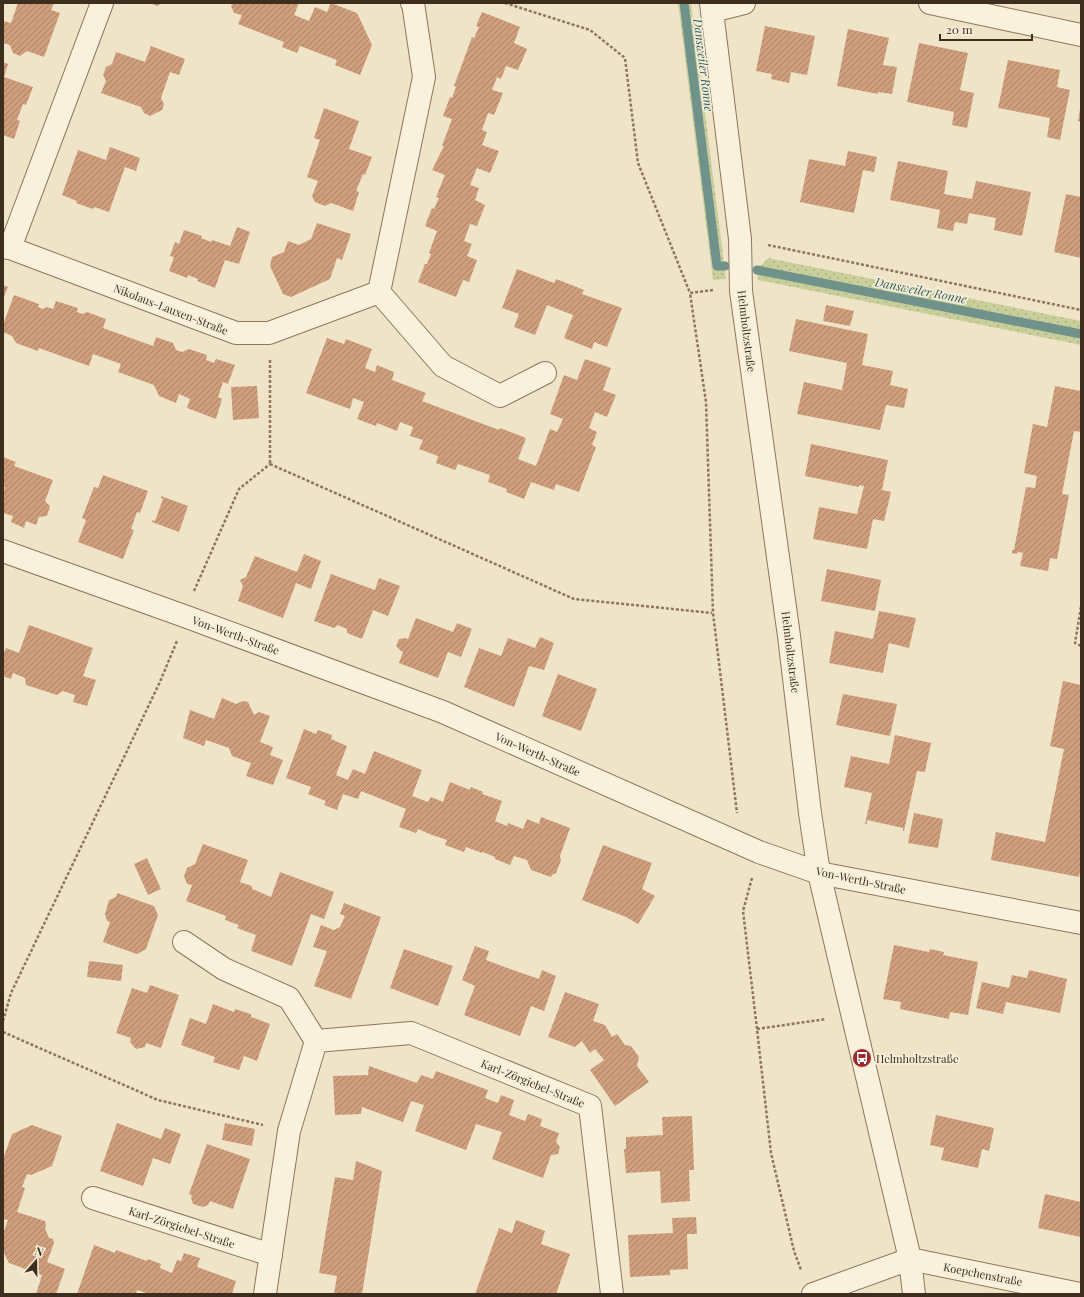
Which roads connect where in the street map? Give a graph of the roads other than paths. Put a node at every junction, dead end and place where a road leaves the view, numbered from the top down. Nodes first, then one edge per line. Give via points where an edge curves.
1 (102, 3) edge
2 (413, 3) edge
3 (420, 3) edge
4 (744, 3) edge
5 (930, 3) edge
6 (711, 7) edge
7 (1081, 34) edge
8 (6, 248) edge
9 (378, 292) junction
10 (545, 373) dead end
11 (3, 551) edge
12 (818, 873) junction
13 (1081, 923) edge
14 (184, 942) dead end
15 (316, 1041) junction
16 (93, 1198) dead end
17 (271, 1255) junction
18 (910, 1259) junction
19 (265, 1294) edge
20 (612, 1294) edge
21 (813, 1294) edge
22 (914, 1294) edge
23 (1080, 1294) edge

1 - 8 street, Nikolaus-Lauxen-Straße
2 - 3 street
2 - 9 street via 424,77
4 - 6 street
5 - 7 street
6 - 12 street, Helmholtzstraße via 740,239 741,291 788,628
8 - 9 street, Nikolaus-Lauxen-Straße via 236,334 270,333
9 - 10 street via 443,366 500,396
11 - 12 street, Von-Werth-Straße via 443,712 759,852
12 - 13 street, Von-Werth-Straße
12 - 18 street, Helmholtzstraße
14 - 15 street via 224,969 289,998
15 - 17 street via 289,1131
15 - 20 street, Karl-Zörgiebel-Straße via 411,1033 590,1106
16 - 17 street, Karl-Zörgiebel-Straße
17 - 19 street
18 - 21 street
18 - 22 street, Helmholtzstraße
18 - 23 street, Koepchenstraße

